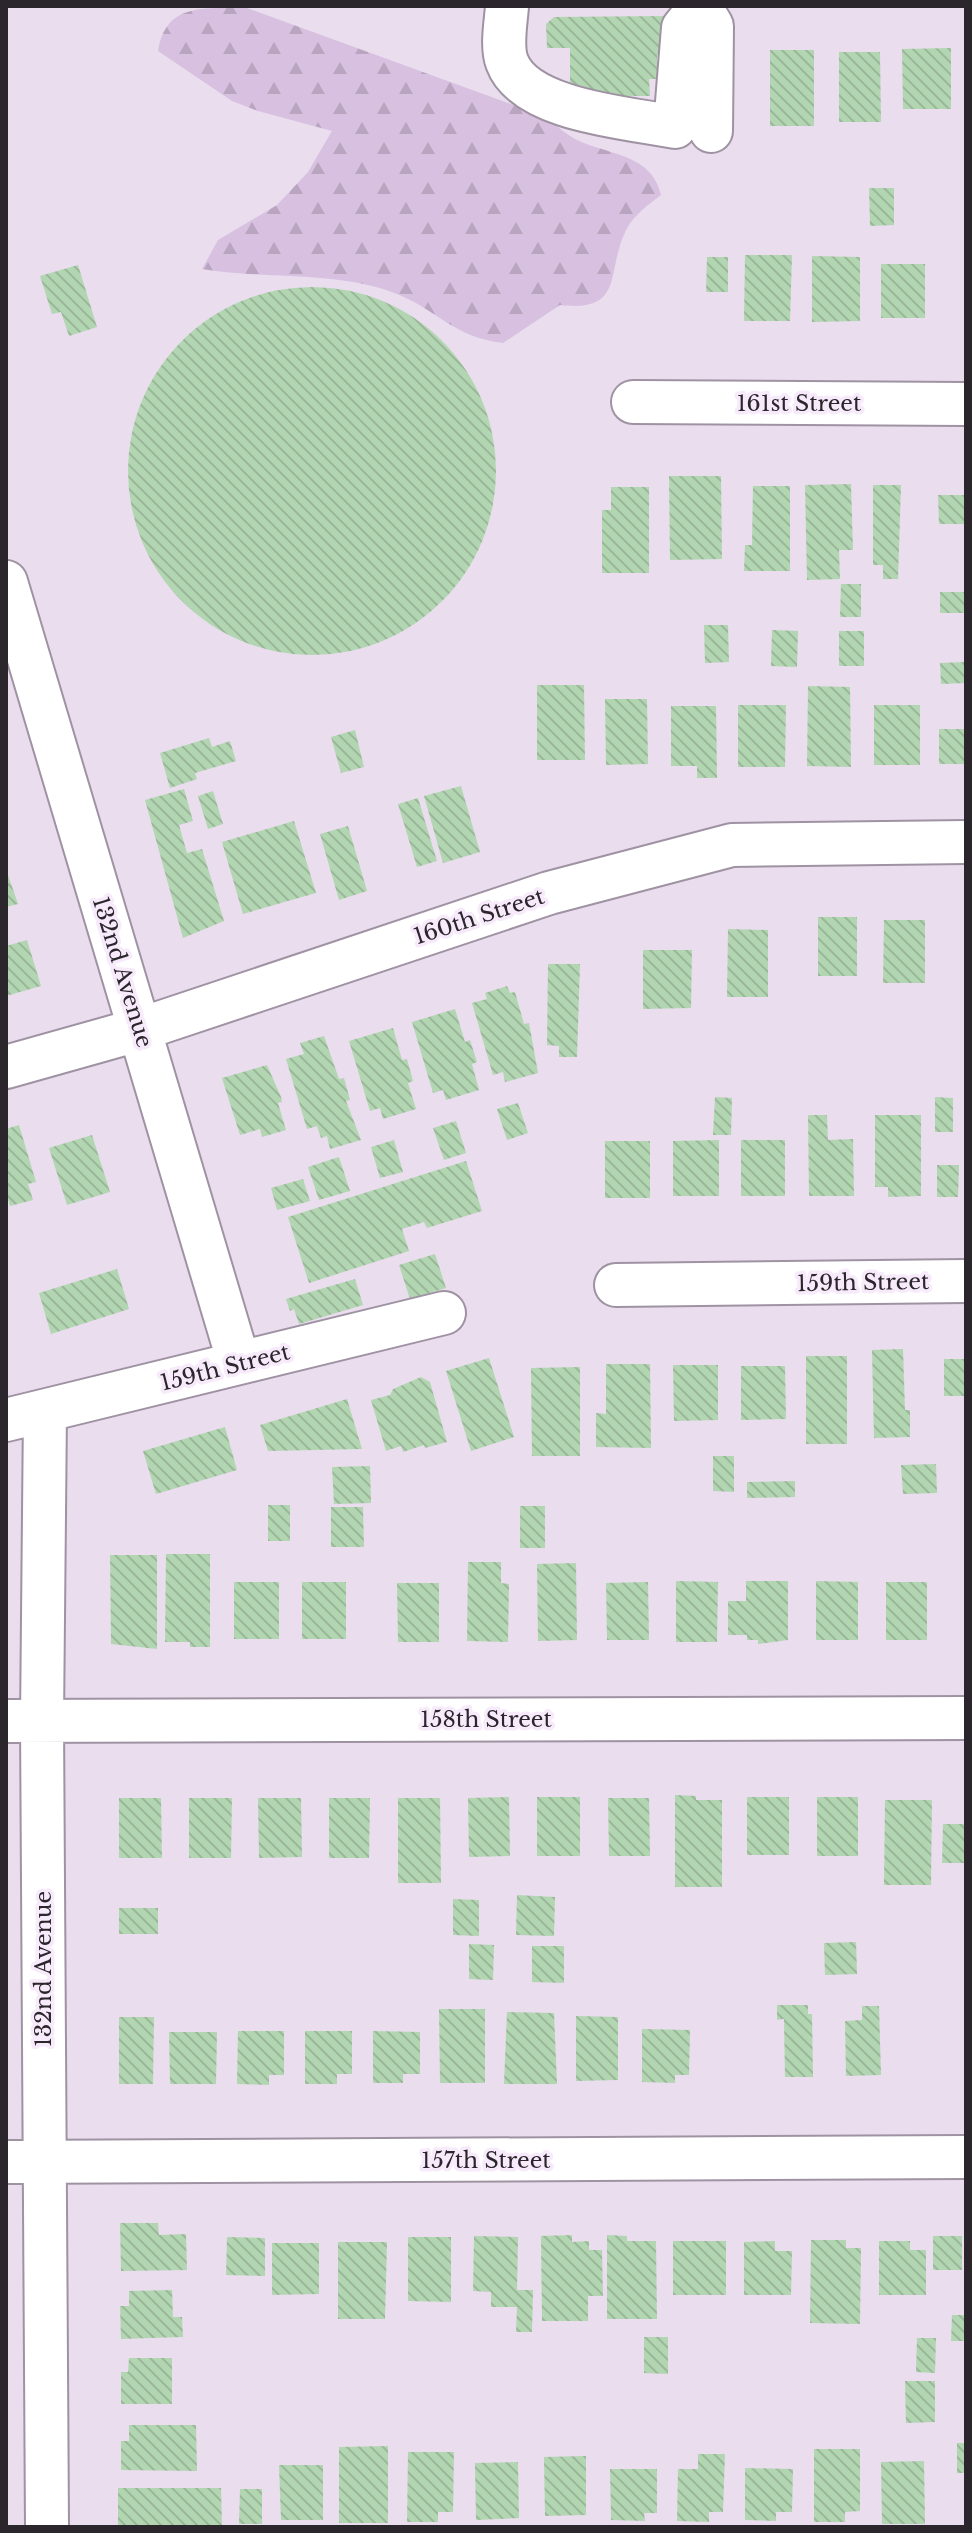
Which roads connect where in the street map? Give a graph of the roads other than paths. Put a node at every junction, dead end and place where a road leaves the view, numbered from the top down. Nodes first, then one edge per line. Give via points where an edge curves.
1 (507, 6) edge
2 (700, 7) edge
3 (711, 131) dead end
4 (633, 402) dead end
5 (966, 404) edge
6 (6, 582) edge
7 (966, 842) edge
8 (141, 1029) junction
9 (6, 1067) edge
10 (966, 1281) edge
11 (616, 1285) dead end
12 (444, 1313) dead end
13 (239, 1363) junction
14 (26, 1416) edge
15 (966, 1718) edge
16 (24, 1721) edge
17 (966, 2157) edge
18 (24, 2162) edge
19 (47, 2527) edge

1 - 2 street via 505,57 512,74 527,87 575,108 675,127 683,28
2 - 3 street via 712,26
4 - 5 street, 161st Street
6 - 8 street, 132nd Avenue
7 - 8 street, 160th Street via 732,845 549,893
8 - 9 street, 160th Street
8 - 13 street, 132nd Avenue
10 - 11 street, 159th Street
12 - 13 street, 159th Street
13 - 14 street, 159th Street
14 - 16 street, 132nd Avenue
15 - 16 street, 158th Street
16 - 18 street, 132nd Avenue
17 - 18 street, 157th Street
18 - 19 street, 132nd Avenue

